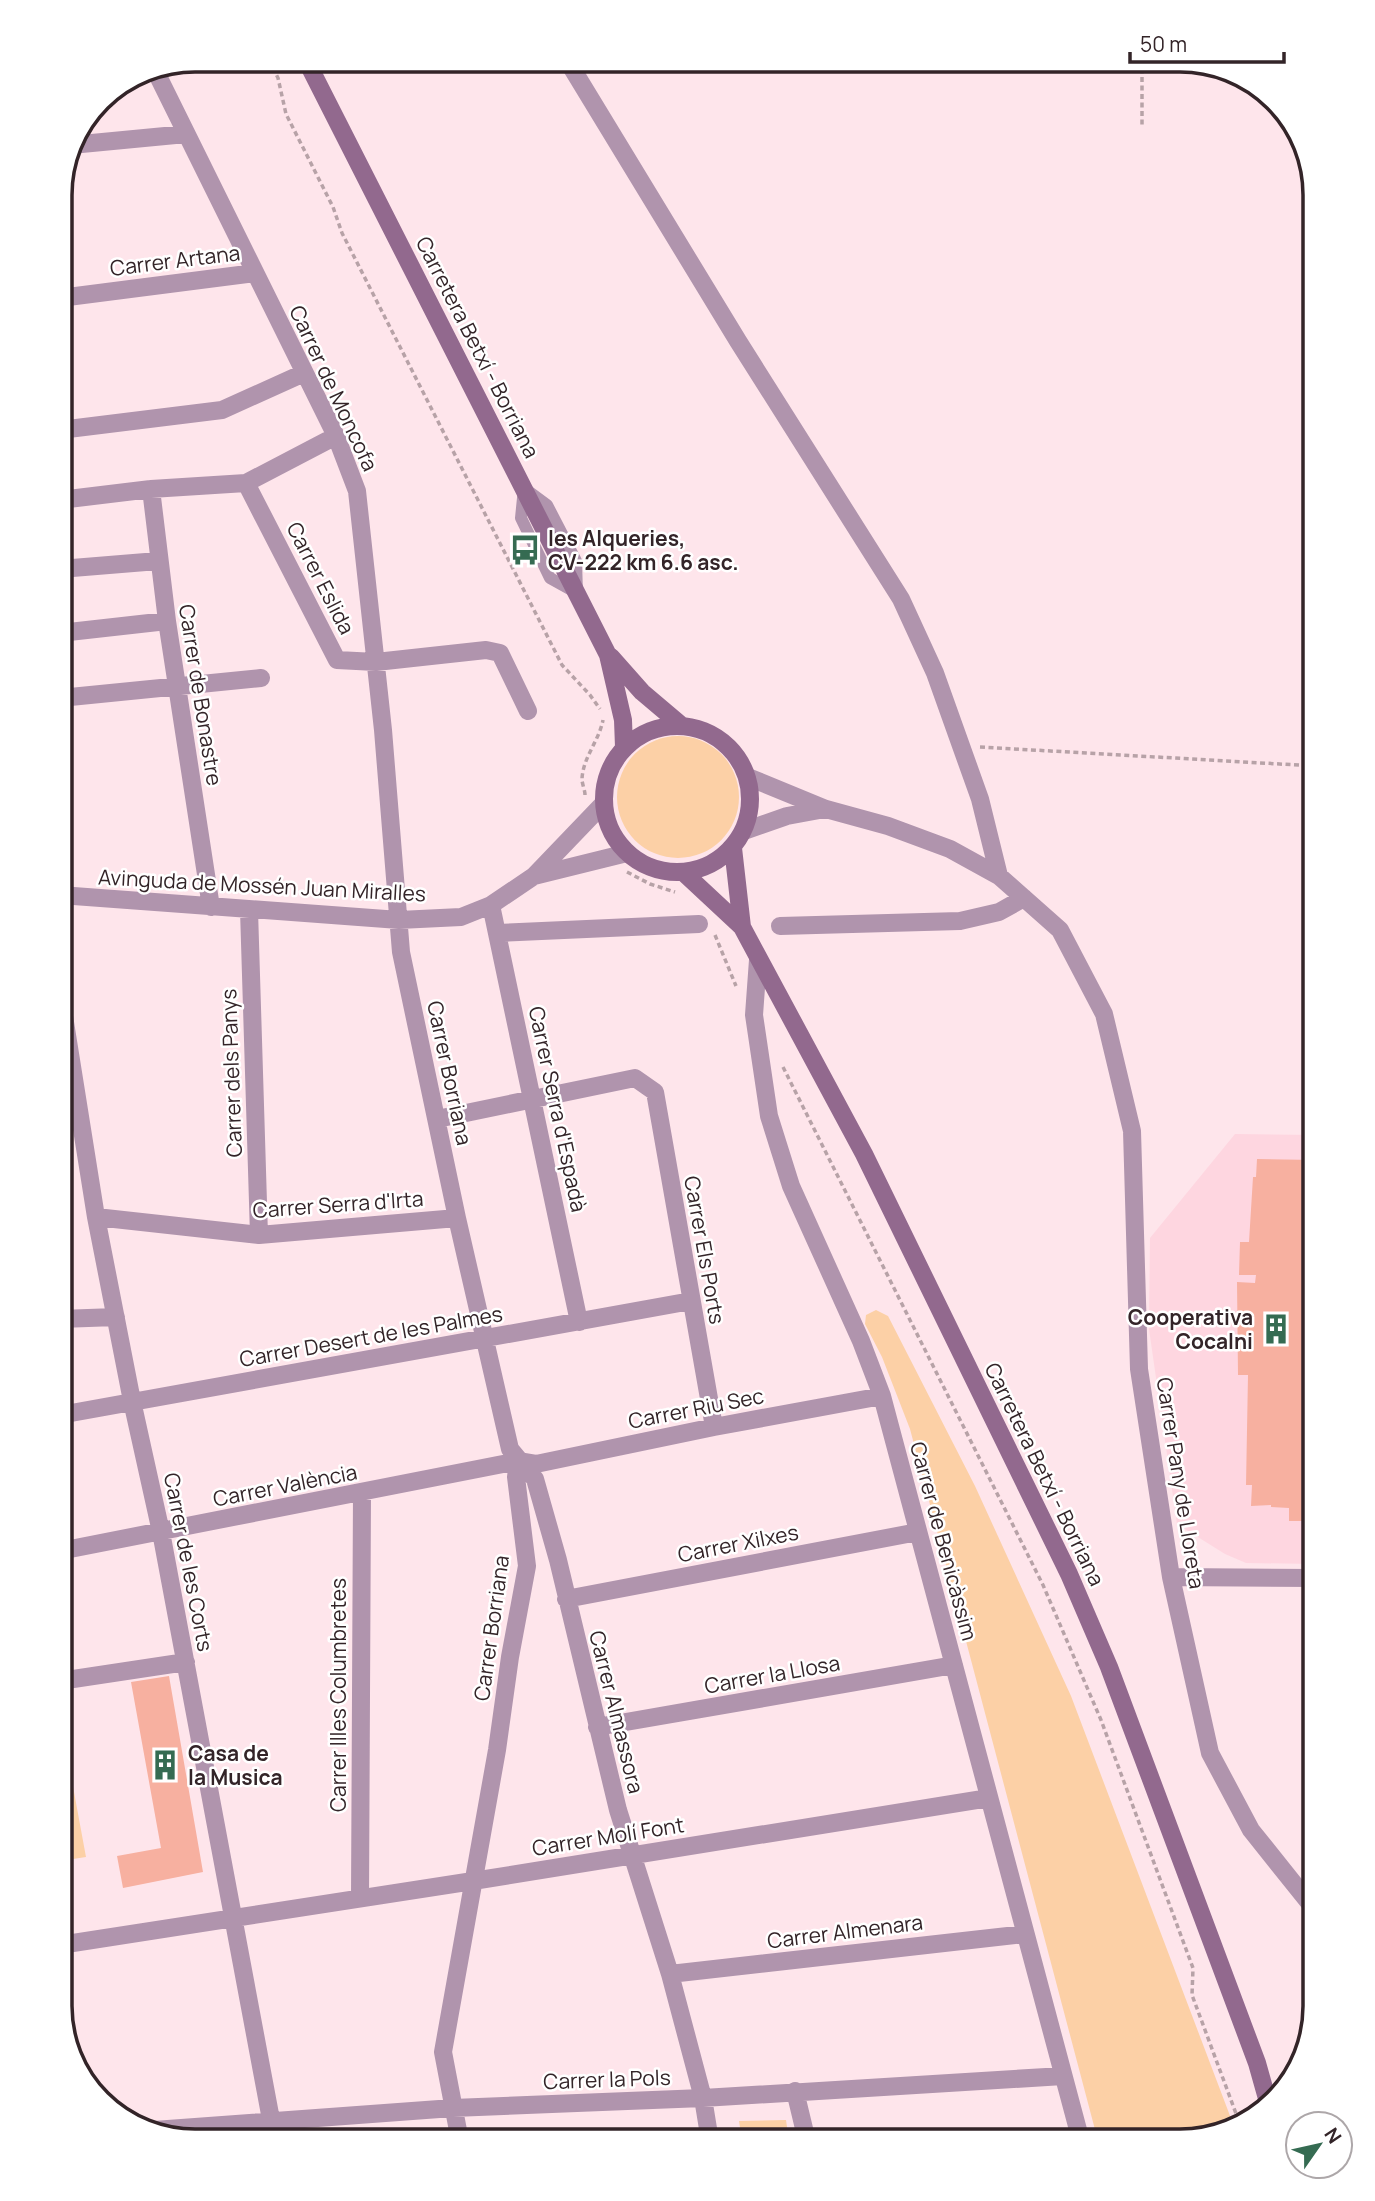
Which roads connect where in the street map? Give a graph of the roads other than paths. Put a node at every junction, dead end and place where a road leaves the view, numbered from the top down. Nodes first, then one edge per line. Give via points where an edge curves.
1 (312, 72) edge
2 (574, 72) edge
3 (159, 77) edge
4 (186, 134) junction
5 (82, 144) edge
6 (255, 273) junction
7 (72, 296) edge
8 (304, 373) junction
9 (72, 429) edge
10 (336, 436) junction
11 (246, 483) junction
12 (151, 489) junction
13 (72, 499) edge
14 (158, 561) junction
15 (72, 568) edge
16 (167, 621) junction
17 (72, 632) edge
18 (608, 654) junction
19 (376, 662) junction
20 (261, 678) dead end
21 (176, 687) junction
22 (72, 697) edge
23 (528, 711) dead end
24 (681, 725) junction
25 (624, 747) junction
26 (748, 777) junction
27 (604, 803) junction
28 (826, 809) junction
29 (744, 831) junction
30 (733, 848) junction
31 (627, 853) junction
32 (683, 872) junction
33 (534, 876) junction
34 (999, 876) junction
35 (72, 896) edge
36 (1024, 898) junction
37 (491, 905) junction
38 (211, 907) junction
39 (249, 909) junction
40 (399, 920) junction
41 (699, 924) dead end
42 (780, 926) dead end
43 (742, 928) junction
44 (497, 933) junction
45 (758, 960) junction
46 (72, 1066) edge
47 (534, 1101) junction
48 (437, 1119) junction
49 (96, 1217) junction
50 (457, 1218) junction
51 (259, 1235) junction
52 (691, 1301) junction
53 (116, 1317) junction
54 (72, 1319) edge
55 (579, 1322) junction
56 (485, 1339) junction
57 (882, 1396) junction
58 (132, 1401) junction
59 (72, 1413) edge
60 (714, 1427) junction
61 (518, 1461) junction
62 (362, 1493) junction
63 (161, 1532) junction
64 (918, 1532) junction
65 (72, 1549) edge
66 (558, 1560) junction
67 (527, 1566) junction
68 (1171, 1577) junction
69 (1303, 1578) edge
70 (566, 1599) junction
71 (186, 1662) junction
72 (954, 1665) junction
73 (72, 1679) edge
74 (597, 1727) junction
75 (989, 1798) junction
76 (632, 1855) junction
77 (473, 1881) junction
78 (1303, 1895) edge
79 (360, 1898) junction
80 (234, 1917) junction
81 (1026, 1934) junction
82 (72, 1943) edge
83 (670, 1974) junction
84 (1257, 2063) junction
85 (1063, 2076) junction
86 (1274, 2085) edge
87 (796, 2091) junction
88 (1266, 2094) edge
89 (703, 2098) junction
90 (453, 2108) junction
91 (271, 2120) junction
92 (178, 2128) edge
93 (273, 2129) edge
94 (457, 2129) edge
95 (708, 2129) edge
96 (804, 2129) edge
97 (1078, 2129) edge

1 - 18 main road, Carretera Betxí - Borriana
2 - 34 street via 901,598 935,673 980,799
3 - 4 street, Carrer de Moncofa
4 - 5 street
4 - 6 street, Carrer de Moncofa
6 - 7 street, Carrer Artana
6 - 8 street, Carrer de Moncofa
8 - 9 street via 222,410
8 - 10 street, Carrer de Moncofa
10 - 11 street
10 - 19 street, Carrer de Moncofa via 357,491
11 - 12 street
11 - 19 street, Carrer Eslida via 337,660
12 - 13 street
12 - 14 street, Carrer de Bonastre
14 - 15 street
14 - 16 street, Carrer de Bonastre
16 - 17 street
16 - 21 street, Carrer de Bonastre
18 - 24 main road, Carretera Betxí - Borriana via 642,692
18 - 25 main road, Carretera Betxí - Borriana via 623,720
19 - 23 street via 486,650 500,653
19 - 40 street, Carrer de Moncofa
20 - 21 street
21 - 22 street
21 - 38 street, Carrer de Bonastre
24 - 25 main road via 660,727
24 - 26 main road via 722,740
25 - 27 main road via 612,764
26 - 28 street, Carrer Pany de Lloreta
26 - 29 main road via 750,813
27 - 31 main road via 607,821
27 - 33 street, Avinguda de Mossén Juan Miralles
28 - 29 street, Carrer Pany de Lloreta
28 - 34 street, Carrer Pany de Lloreta via 950,849
29 - 30 main road
30 - 32 main road via 719,860
30 - 43 main road, Carretera Betxí - Borriana
31 - 32 main road via 663,871
31 - 33 street, Avinguda de Mossén Juan Miralles
32 - 43 main road, Carretera Betxí - Borriana
33 - 37 street, Avinguda de Mossén Juan Miralles
34 - 36 street, Carrer Pany de Lloreta
35 - 38 street, Avinguda de Mossén Juan Miralles
36 - 42 street via 999,912 960,921
36 - 68 street, Carrer Pany de Lloreta via 1060,930 1104,1014 1132,1131 1139,1369
37 - 40 street, Avinguda de Mossén Juan Miralles via 461,917
37 - 44 street, Carrer Serra d'Espadà
38 - 39 street, Avinguda de Mossén Juan Miralles
39 - 40 street, Avinguda de Mossén Juan Miralles
39 - 51 street, Carrer dels Panys
40 - 48 street, Carrer Borriana via 401,952
41 - 44 street
43 - 45 main road, Carretera Betxí - Borriana
44 - 47 street, Carrer Serra d'Espadà
45 - 57 street, Carrer de Benicàssim via 754,1015 769,1116 790,1186
45 - 84 main road, Carretera Betxí - Borriana via 864,1154 1069,1574 1109,1667
46 - 49 street, Carrer de les Corts
47 - 48 street
47 - 52 street, Carrer Els Ports via 635,1078 655,1092
47 - 55 street, Carrer Serra d'Espadà
48 - 50 street, Carrer Borriana
49 - 51 street, Carrer Serra d'Irta
49 - 53 street, Carrer de les Corts
50 - 51 street, Carrer Serra d'Irta
50 - 56 street, Carrer Borriana
52 - 55 street, Carrer Desert de les Palmes
52 - 60 street, Carrer Els Ports
53 - 54 street
53 - 58 street, Carrer de les Corts
55 - 56 street, Carrer Desert de les Palmes
56 - 58 street, Carrer Desert de les Palmes
56 - 61 street, Carrer Borriana via 510,1450
57 - 60 street, Carrer Riu Sec
57 - 64 street, Carrer de Benicàssim
58 - 59 street, Carrer Desert de les Palmes
58 - 63 street, Carrer de les Corts
60 - 61 street, Carrer Riu Sec via 536,1464
61 - 62 street, Carrer València
61 - 66 street, Carrer Almassora via 535,1479
61 - 67 street, Carrer Borriana
62 - 63 street, Carrer València
62 - 79 street, Carrer Illes Columbretes
63 - 65 street, Carrer València
63 - 71 street, Carrer de les Corts
64 - 70 street, Carrer Xilxes
64 - 72 street, Carrer de Benicàssim
66 - 67 street
66 - 70 street, Carrer Almassora
67 - 77 street, Carrer Borriana
68 - 69 street
68 - 78 street, Carrer Pany de Lloreta via 1210,1753 1251,1830
70 - 74 street, Carrer Almassora
71 - 73 street
71 - 80 street, Carrer de les Corts
72 - 74 street, Carrer la Llosa
72 - 75 street, Carrer de Benicàssim
74 - 76 street, Carrer Almassora
75 - 76 street, Carrer Molí Font
75 - 81 street, Carrer de Benicàssim
76 - 77 street, Carrer Molí Font
76 - 83 street, Carrer Almassora
77 - 79 street, Carrer Molí Font
77 - 90 street, Carrer Borriana via 443,2052
79 - 80 street, Carrer Molí Font
80 - 82 street, Carrer Molí Font
80 - 91 street, Carrer de les Corts
81 - 83 street, Carrer Almenara
81 - 85 street, Carrer de Benicàssim
83 - 89 street, Carrer Almassora
84 - 86 main road, Carretera Betxí - Borriana
84 - 88 main road, Carretera Betxí - Borriana
85 - 87 street, Carrer la Pols
85 - 97 street, Carrer de Benicàssim
87 - 89 street, Carrer la Pols
87 - 96 street
89 - 90 street, Carrer la Pols
89 - 95 street, Carrer Almassora
90 - 91 street, Carrer la Pols
90 - 94 street, Carrer Borriana
91 - 92 street, Carrer la Pols
91 - 93 street, Carrer de les Corts

